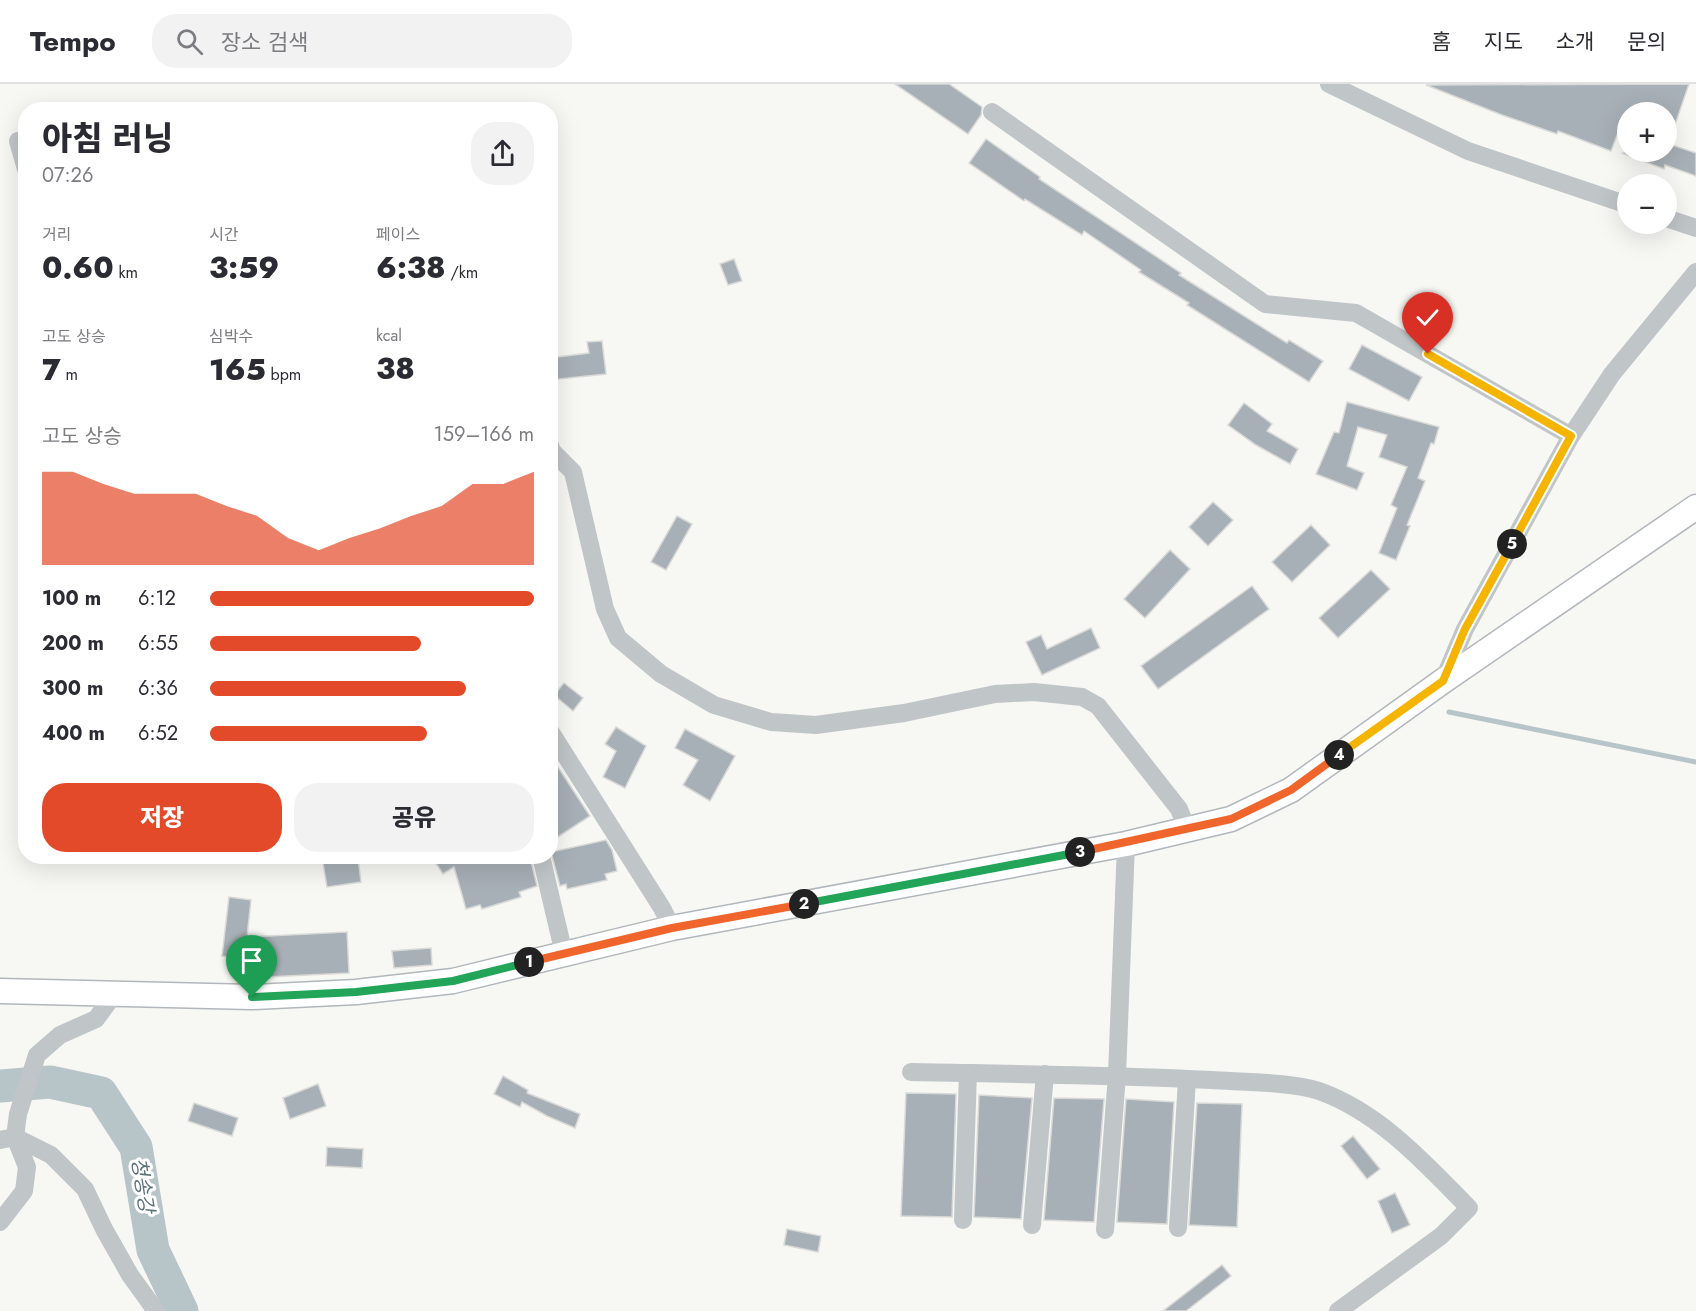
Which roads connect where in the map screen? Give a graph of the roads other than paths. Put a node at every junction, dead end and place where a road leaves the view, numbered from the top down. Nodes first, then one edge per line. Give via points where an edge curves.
1 (1329, 84) edge
2 (992, 112) dead end
3 (1617, 201) edge
4 (1677, 222) edge
5 (1696, 228) edge
6 (1696, 272) edge
7 (1571, 436) junction
8 (558, 457) edge
9 (1696, 507) edge
10 (1443, 681) junction
11 (558, 743) edge
12 (1187, 829) junction
13 (1126, 844) junction
14 (543, 864) edge
15 (672, 928) junction
16 (564, 954) junction
17 (0, 992) edge
18 (116, 993) junction
19 (910, 1072) dead end
20 (968, 1073) junction
21 (1046, 1074) junction
22 (1117, 1075) junction
23 (1187, 1079) junction
24 (8, 1138) edge
25 (963, 1220) dead end
26 (0, 1222) edge
27 (1032, 1225) dead end
28 (1178, 1228) dead end
29 (1105, 1230) dead end
30 (156, 1311) edge
31 (1338, 1311) edge

1 - 3 street via 1468,151
2 - 7 street via 1265,304 1356,313
4 - 5 street
6 - 7 street via 1612,374
7 - 10 street via 1465,629
8 - 12 street via 573,472 605,609 618,638 661,674 714,705 771,722 816,725 904,713 995,694 1034,692 1082,697 1098,706 1179,809
9 - 10 main road
10 - 12 main road via 1291,790 1231,819
11 - 15 street via 651,888
12 - 13 main road
13 - 15 main road
13 - 22 street
14 - 16 street
15 - 16 main road
16 - 18 main road via 453,981 356,992 252,997
17 - 18 main road
18 - 24 street via 96,1019 60,1035 37,1055
19 - 20 street
20 - 21 street
20 - 25 street
21 - 22 street
21 - 27 street
22 - 23 street
22 - 29 street
23 - 28 street
23 - 31 street via 1318,1091 1354,1108 1412,1150 1469,1208 1441,1236
24 - 26 street via 27,1167 24,1191
24 - 30 street via 51,1155 85,1189 130,1275

